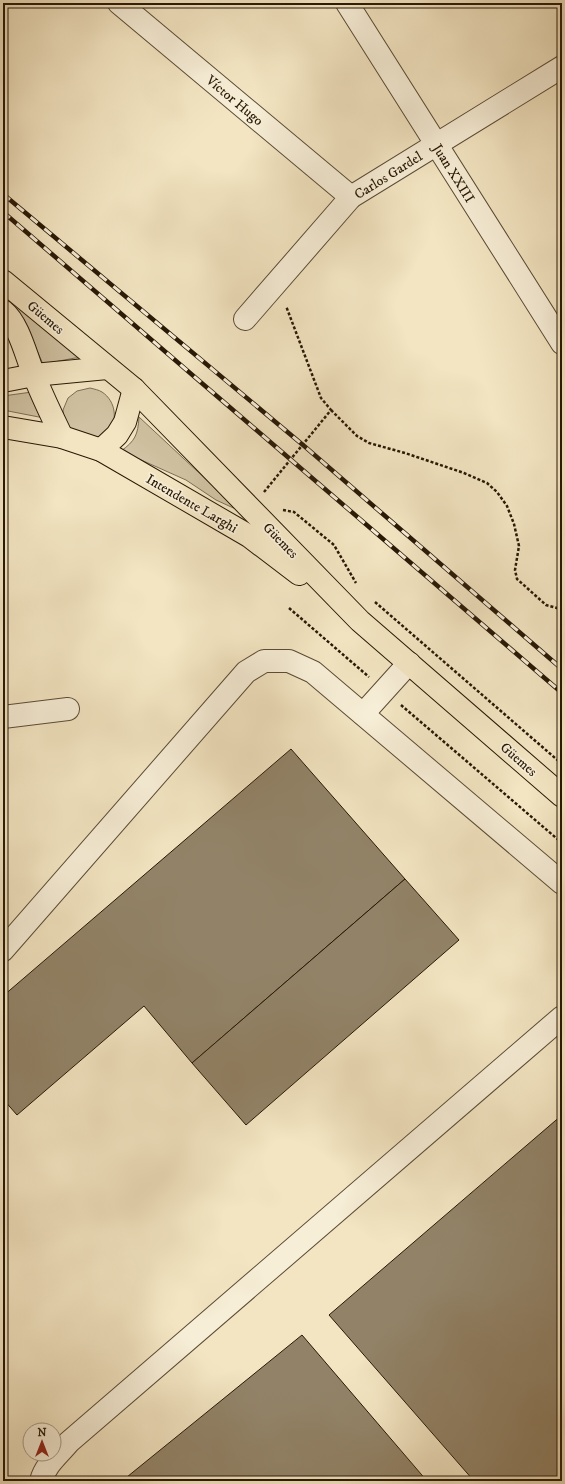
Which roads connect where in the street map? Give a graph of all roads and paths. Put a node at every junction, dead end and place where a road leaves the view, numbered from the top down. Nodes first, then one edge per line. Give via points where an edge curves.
1 (119, 3) edge
2 (347, 3) edge
3 (562, 66) edge
4 (437, 145) junction
5 (351, 197) junction
6 (3, 281) edge
7 (277, 283) junction
8 (3, 311) edge
9 (245, 319) dead end
10 (562, 343) edge
11 (107, 368) junction
12 (34, 375) junction
13 (3, 381) edge
14 (134, 390) junction
15 (331, 410) junction
16 (3, 427) edge
17 (62, 437) junction
18 (101, 450) junction
19 (262, 496) dead end
20 (289, 608) dead end
21 (562, 612) edge
22 (360, 621) junction
23 (409, 663) junction
24 (384, 690) junction
25 (68, 709) dead end
26 (362, 714) junction
27 (3, 717) edge
28 (562, 796) edge
29 (562, 843) edge
30 (562, 883) edge
31 (3, 950) edge
32 (562, 1017) edge
33 (41, 1481) edge

1 - 5 street, Víctor Hugo
2 - 4 street, Juan XXIII
3 - 4 street, Carlos Gardel
4 - 5 street, Carlos Gardel
4 - 10 street, Juan XXIII
5 - 7 street, Carlos Gardel
6 - 11 main road, Güemes
7 - 9 street, Carlos Gardel
7 - 15 path via 321,398
8 - 12 main road, Güemes via 18,333
11 - 12 main road
11 - 14 main road, Güemes
12 - 13 main road
12 - 17 main road, Güemes
14 - 18 main road via 125,422 117,435
14 - 22 main road, Güemes
15 - 19 path
15 - 21 path via 369,443 450,468 487,483 507,506 514,524 519,546 515,570 517,579 546,605
16 - 17 main road, Intendente Larghi
17 - 18 main road, Intendente Larghi
18 - 22 main road, Intendente Larghi via 249,536
20 - 24 path
22 - 23 main road, Güemes
23 - 24 street
23 - 28 main road, Güemes
24 - 26 street
24 - 29 path
25 - 27 street
26 - 30 street
26 - 31 street via 313,672 289,661 264,660 246,672
32 - 33 street via 69,1442 50,1463

